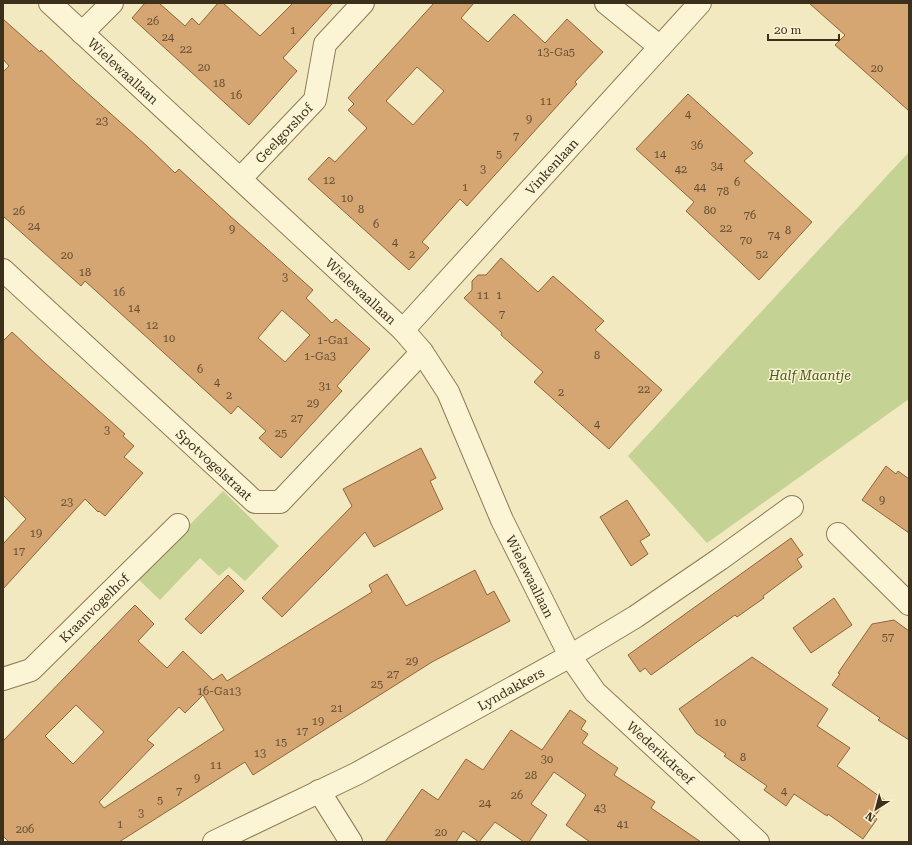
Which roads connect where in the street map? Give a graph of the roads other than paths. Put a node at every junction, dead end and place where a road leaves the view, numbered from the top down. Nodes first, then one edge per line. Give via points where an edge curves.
1 (50, 3) edge
2 (112, 3) edge
3 (363, 3) edge
4 (606, 3) edge
5 (700, 3) edge
6 (82, 33) junction
7 (660, 48) junction
8 (241, 178) junction
9 (5, 277) edge
10 (404, 330) junction
11 (422, 352) junction
12 (792, 507) dead end
13 (178, 525) dead end
14 (838, 534) dead end
15 (909, 604) edge
16 (570, 656) junction
17 (3, 679) edge
18 (319, 791) junction
19 (214, 842) edge
20 (351, 842) edge
21 (758, 842) edge

1 - 6 street, Wielewaallaan
2 - 6 street
3 - 8 street, Geelgorshof via 325,44 315,100
4 - 7 street
5 - 7 street, Vinkenlaan
6 - 8 street, Wielewaallaan
7 - 10 street, Vinkenlaan
8 - 10 street, Wielewaallaan
9 - 11 street, Spotvogelstraat via 255,502 280,502
10 - 11 street, Wielewaallaan
11 - 16 street, Wielewaallaan via 448,392 502,520
12 - 16 street, Lyndakkers via 720,559
13 - 17 street, Kraanvogelhof via 31,670
14 - 15 street
16 - 18 street, Lyndakkers via 356,774
16 - 21 street, Wederikdreef via 595,692
18 - 19 street, Lyndakkers
18 - 20 street

